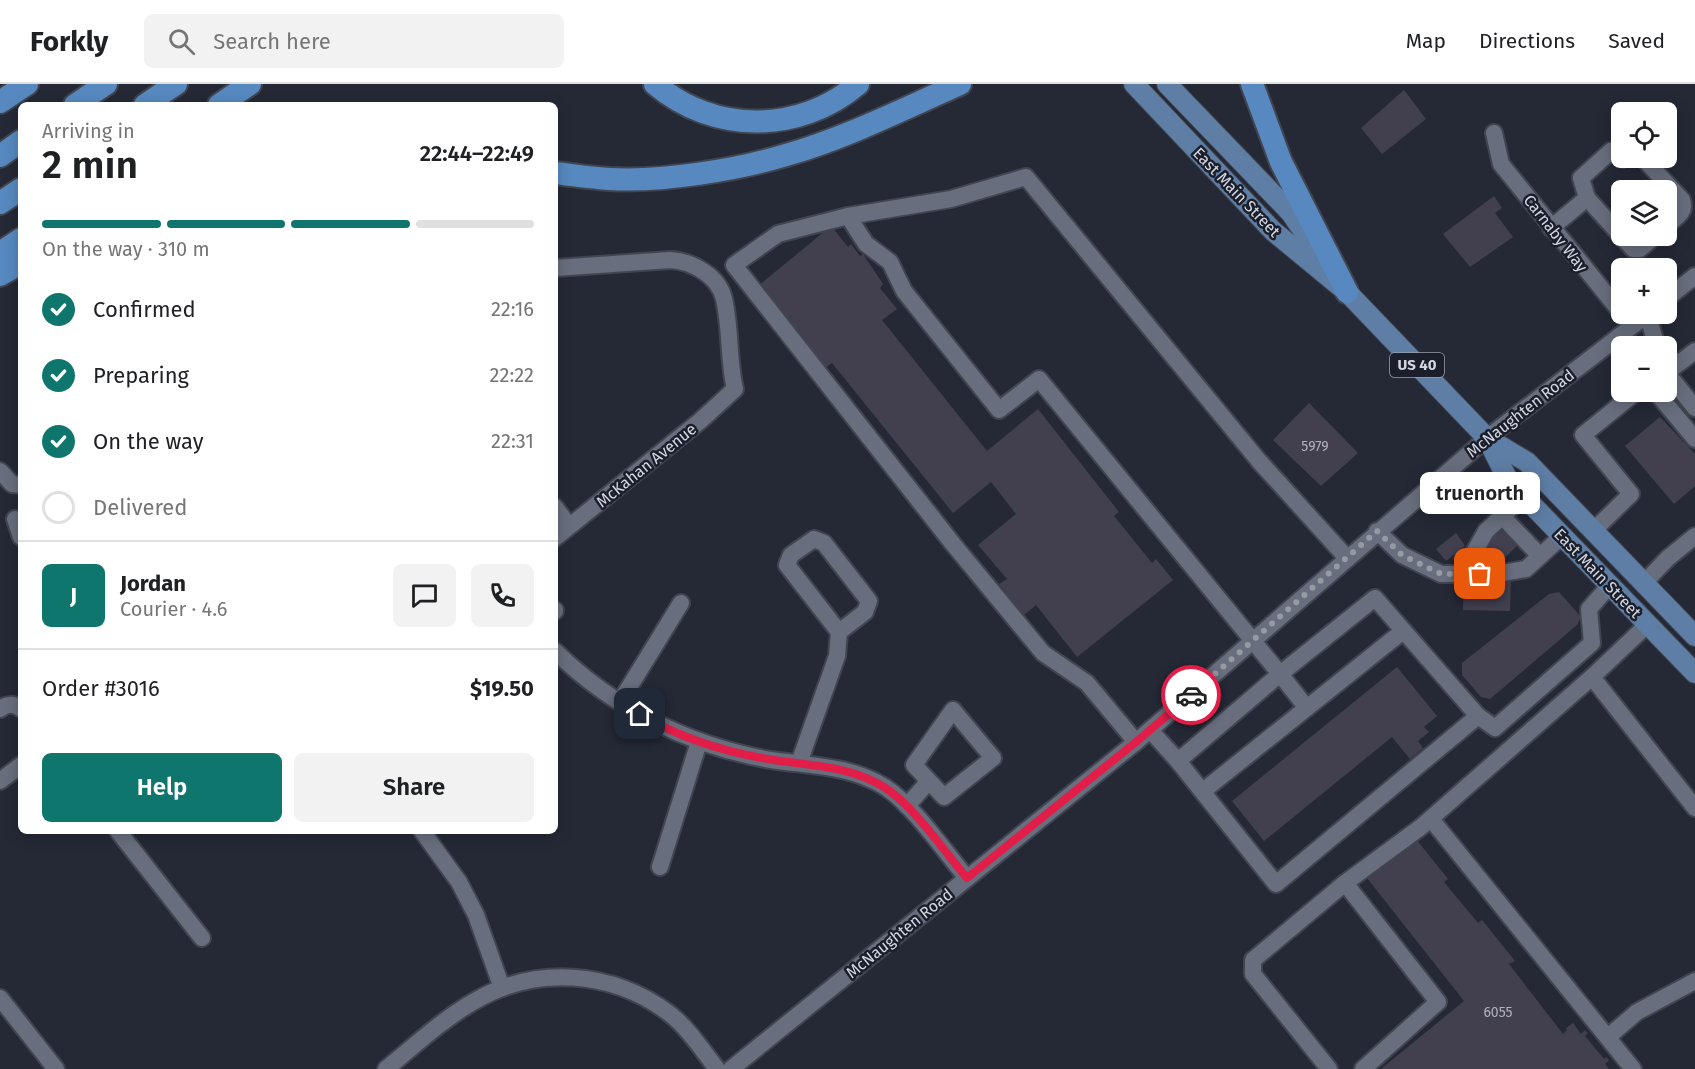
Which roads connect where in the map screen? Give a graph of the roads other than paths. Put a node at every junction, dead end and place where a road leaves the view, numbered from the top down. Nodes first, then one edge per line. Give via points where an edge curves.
1 (27, 84) edge
2 (106, 84) edge
3 (176, 84) edge
4 (250, 84) edge
5 (655, 84) edge
6 (858, 84) edge
7 (960, 84) edge
8 (1134, 84) edge
9 (1167, 84) edge
10 (1252, 84) edge
11 (0, 102) edge
12 (79, 102) edge
13 (149, 102) edge
14 (223, 102) edge
15 (1494, 133) dead end
16 (18, 143) edge
17 (1611, 152) edge
18 (0, 156) edge
19 (1652, 168) edge
20 (558, 173) edge
21 (1663, 180) edge
22 (18, 191) edge
23 (1677, 195) edge
24 (1587, 198) junction
25 (0, 203) edge
26 (848, 216) junction
27 (1677, 216) edge
28 (1611, 225) edge
29 (1551, 228) junction
30 (18, 241) edge
31 (1630, 246) edge
32 (1643, 246) edge
33 (0, 254) edge
34 (18, 265) edge
35 (558, 268) edge
36 (0, 275) edge
37 (1695, 276) edge
38 (1677, 290) edge
39 (1347, 292) junction
40 (1634, 324) edge
41 (1625, 331) junction
42 (1628, 336) edge
43 (1695, 351) edge
44 (1677, 365) edge
45 (1677, 386) edge
46 (1624, 402) edge
47 (1664, 402) edge
48 (1695, 408) edge
49 (1487, 438) junction
50 (1695, 439) edge
51 (0, 471) edge
52 (18, 485) edge
53 (1524, 496) junction
54 (558, 511) edge
55 (1502, 516) junction
56 (15, 519) dead end
57 (569, 526) junction
58 (18, 528) edge
59 (1377, 531) junction
60 (1593, 531) junction
61 (558, 535) edge
62 (1562, 536) junction
63 (1695, 536) edge
64 (1540, 556) junction
65 (1347, 558) junction
66 (1462, 574) junction
67 (1644, 583) junction
68 (1610, 585) junction
69 (681, 603) dead end
70 (1648, 624) junction
71 (1403, 631) junction
72 (839, 632) junction
73 (1695, 636) edge
74 (1254, 640) junction
75 (558, 654) edge
76 (1695, 673) edge
77 (1280, 674) junction
78 (1592, 677) junction
79 (620, 702) junction
80 (18, 707) edge
81 (1307, 708) junction
82 (0, 709) edge
83 (1478, 716) junction
84 (1150, 730) junction
85 (699, 742) junction
86 (1136, 742) junction
87 (1178, 760) junction
88 (799, 763) junction
89 (18, 767) edge
90 (0, 781) edge
91 (928, 782) junction
92 (1203, 791) junction
93 (906, 806) junction
94 (1695, 808) edge
95 (1431, 819) junction
96 (120, 834) edge
97 (424, 834) edge
98 (660, 867) dead end
99 (967, 878) junction
100 (1345, 883) junction
101 (202, 938) dead end
102 (1695, 981) edge
103 (502, 988) junction
104 (0, 998) edge
105 (1608, 1037) junction
106 (56, 1069) edge
107 (386, 1069) edge
108 (717, 1069) edge
109 (731, 1069) edge
110 (1329, 1069) edge
111 (1364, 1069) edge
112 (1633, 1069) edge

1 - 11 highway
2 - 12 highway
3 - 13 highway
4 - 14 highway
5 - 6 highway via 711,116 769,122 826,107
7 - 20 highway via 836,138 786,156 732,168 612,179
8 - 39 main road, East Main Street / US 40 via 1273,231
9 - 39 main road, East Main Street / US 40 via 1291,213
10 - 39 highway via 1281,162
15 - 29 street, Carnaby Way via 1501,164
16 - 18 highway
17 - 24 street via 1581,178
19 - 21 street
22 - 25 highway
23 - 27 street via 1684,206
24 - 28 street
24 - 29 street
26 - 65 street via 951,199 1026,177 1259,461
26 - 74 street via 866,244 890,262 904,291 999,410 1039,379
26 - 86 street via 778,234 734,265 1043,653 1087,683
29 - 41 street, Carnaby Way
30 - 33 highway
31 - 32 street
34 - 36 highway
35 - 57 street, McKahan Avenue via 670,260 693,264 708,275 724,297 735,389
37 - 38 street
39 - 49 main road, East Main Street / US 40
40 - 41 street, McNaughten Road
41 - 42 street, Carnaby Way
41 - 49 street, McNaughten Road
43 - 44 street
45 - 48 street
46 - 60 street via 1583,435 1631,494
47 - 50 street
49 - 53 main road, East Main Street / US 40 via 1508,480
49 - 59 street, McNaughten Road
49 - 60 main road, East Main Street / US 40 via 1527,462
51 - 52 street via 12,484
53 - 55 street
53 - 62 main road, East Main Street / US 40
54 - 57 street
55 - 64 street
55 - 66 street via 1486,531
56 - 58 street
57 - 61 street, McKahan Avenue
59 - 65 street, McNaughten Road
59 - 66 street via 1402,555 1441,574
60 - 67 main road, East Main Street / US 40
62 - 64 street
62 - 68 main road, East Main Street / US 40
63 - 67 street
64 - 66 street via 1526,569
65 - 74 street, McNaughten Road
67 - 73 main road, East Main Street / US 40
68 - 70 main road, East Main Street / US 40
68 - 83 street via 1589,609 1592,644 1495,728
69 - 79 street
70 - 76 main road, East Main Street / US 40
70 - 78 street
71 - 77 street via 1375,598
71 - 81 street
71 - 83 street
72 - 72 street via 787,566 791,555 814,539 824,543 869,601 865,612
72 - 88 street via 837,656
74 - 77 street
74 - 84 street, McNaughten Road
75 - 79 street
77 - 81 street
77 - 87 street
78 - 94 street
78 - 95 street
79 - 85 street via 661,727
80 - 82 street via 13,704
81 - 92 street
83 - 92 street via 1276,884
84 - 86 street, McNaughten Road
84 - 87 street
85 - 88 street
85 - 98 street
86 - 99 street, McNaughten Road
87 - 92 street
88 - 93 street via 851,770 886,788
89 - 90 street
91 - 91 street via 914,765 953,710 993,758 944,797
91 - 93 street
93 - 99 street
95 - 100 street
95 - 105 street
96 - 101 street
97 - 103 street via 459,882 476,915
99 - 109 street, McNaughten Road
100 - 110 street via 1253,960 1253,974
100 - 111 street via 1438,1002
102 - 105 street via 1637,1012
103 - 107 street via 465,1008
103 - 108 street via 535,977 575,977 609,983 646,998 671,1015
104 - 106 street
105 - 112 street

